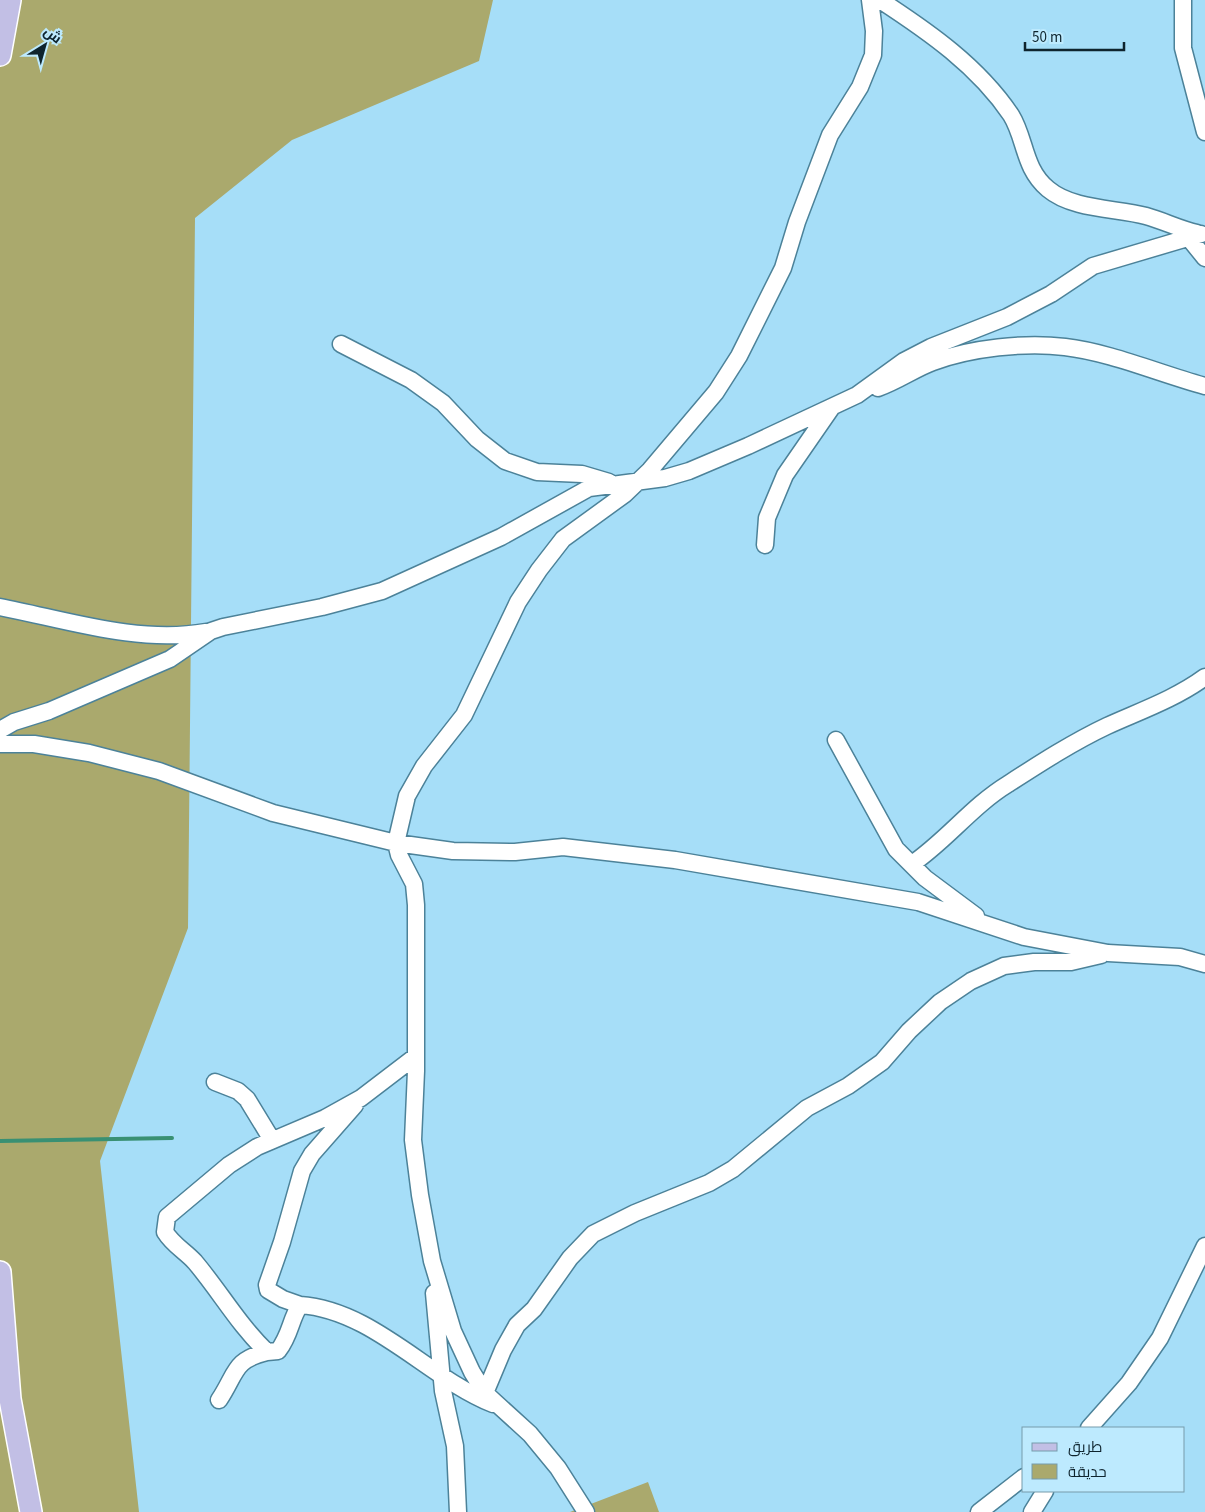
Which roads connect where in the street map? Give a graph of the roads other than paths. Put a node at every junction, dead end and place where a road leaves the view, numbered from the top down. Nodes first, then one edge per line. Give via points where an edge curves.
1 (10, 0) edge
2 (870, 0) edge
3 (880, 0) edge
4 (1183, 0) edge
5 (0, 54) edge
6 (1205, 132) edge
7 (1198, 234) edge
8 (1205, 258) edge
9 (341, 344) dead end
10 (1205, 386) edge
11 (857, 395) junction
12 (832, 407) junction
13 (637, 482) junction
14 (613, 483) junction
15 (766, 545) dead end
16 (0, 607) edge
17 (211, 631) junction
18 (1205, 677) edge
19 (0, 730) edge
20 (836, 740) dead end
21 (0, 744) edge
22 (396, 843) junction
23 (912, 864) junction
24 (985, 924) junction
25 (1108, 953) junction
26 (1205, 964) edge
27 (416, 1056) junction
28 (215, 1082) dead end
29 (361, 1098) junction
30 (272, 1140) junction
31 (1205, 1246) edge
32 (432, 1261) junction
33 (0, 1272) edge
34 (300, 1305) junction
35 (268, 1352) junction
36 (441, 1375) junction
37 (485, 1393) junction
38 (219, 1400) dead end
39 (499, 1406) junction
40 (1092, 1427) edge
41 (1022, 1480) edge
42 (1044, 1492) edge
43 (31, 1512) edge
44 (458, 1512) edge
45 (586, 1512) edge
46 (979, 1512) edge
47 (1032, 1512) edge

1 - 5 main road
2 - 13 street via 873,55 860,86 830,135 779,277 739,356 716,392 686,430
3 - 7 street via 927,31 1000,99 1012,118 1035,174 1049,190 1071,200 1146,216
4 - 6 street via 1183,48
7 - 8 street
7 - 11 street via 1093,266 1051,294 1007,317 904,361
9 - 14 street via 411,380 443,403 477,439 505,461 537,472 582,474
10 - 11 street via 1103,354 1065,347 1012,347 974,350 931,362 908,376
11 - 12 street
12 - 13 street via 690,470
12 - 15 street via 785,475 767,518
13 - 14 street
13 - 22 street via 563,539 539,570 518,602 464,715 424,766 407,796
14 - 17 street via 589,488 502,537 382,591
16 - 17 street via 114,631 191,635
17 - 19 street via 170,660
18 - 23 street via 1183,691 1105,727 1006,785 978,806 935,849
20 - 23 street via 896,849
21 - 22 street via 34,744 158,770 273,813
22 - 24 street via 453,851 514,852 563,847 675,860 918,902
22 - 27 street via 414,884 416,905
23 - 24 street via 925,878
24 - 25 street via 1024,937
25 - 26 street via 1180,957
25 - 37 street via 1071,962 1004,966 972,981 940,1002 882,1062 848,1086 807,1108 733,1169 709,1183 593,1234 517,1325
27 - 29 street
27 - 32 street via 413,1140
28 - 30 street via 238,1091 247,1099
29 - 30 street via 325,1118
29 - 34 street via 312,1154 302,1171 267,1285 268,1290
30 - 35 street via 229,1165 180,1206 168,1217 165,1232 173,1244 193,1260 246,1331
31 - 40 street via 1160,1338 1129,1383
32 - 36 street
32 - 37 street via 453,1332
33 - 43 main road via 10,1399
34 - 35 street via 294,1314 288,1338 278,1351
34 - 36 street via 314,1306 348,1319 390,1340
35 - 38 street via 250,1356 239,1364
36 - 39 street via 468,1394
36 - 44 street via 455,1446
37 - 39 street
39 - 45 street via 530,1434 558,1468
41 - 46 street
42 - 47 street

